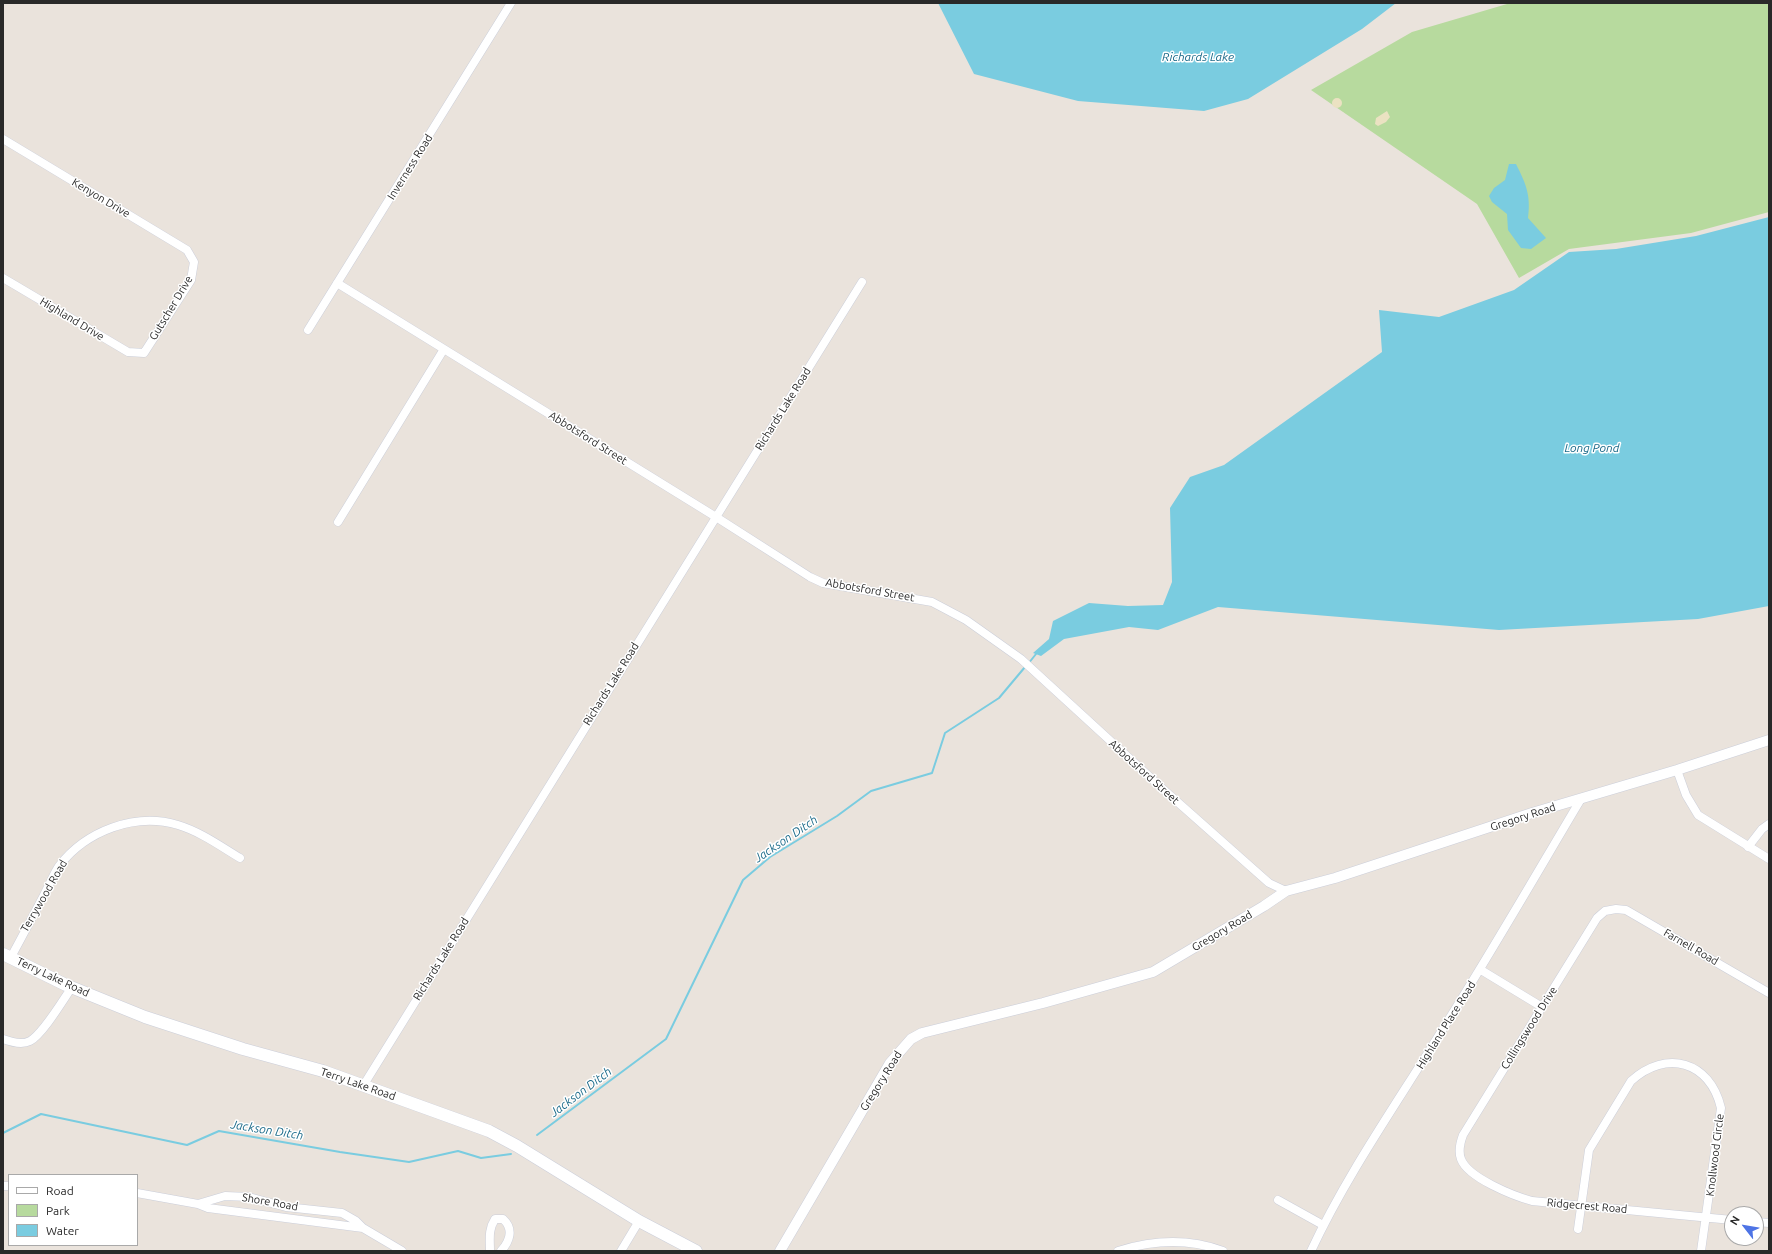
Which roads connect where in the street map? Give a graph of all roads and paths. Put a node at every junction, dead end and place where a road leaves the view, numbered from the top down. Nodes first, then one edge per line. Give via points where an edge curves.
1 (511, 3) edge
2 (3, 139) edge
3 (194, 262) joint
4 (3, 278) edge
5 (862, 282) dead end
6 (337, 283) junction
7 (308, 330) dead end
8 (444, 349) junction
9 (144, 353) joint
10 (716, 517) junction
11 (338, 522) dead end
12 (1769, 740) edge
13 (1677, 770) junction
14 (1581, 799) junction
15 (1769, 824) edge
16 (1748, 847) junction
17 (240, 858) dead end
18 (1769, 859) edge
19 (1286, 891) junction
20 (1611, 910) joint
21 (7, 955) edge
22 (1481, 970) junction
23 (72, 987) junction
24 (1769, 993) edge
25 (1542, 1007) junction
26 (4, 1041) edge
27 (363, 1086) junction
28 (1459, 1154) joint
29 (138, 1193) edge
30 (1278, 1200) dead end
31 (198, 1204) junction
32 (1582, 1206) junction
33 (1707, 1218) junction
34 (1724, 1219) edge
35 (639, 1221) junction
36 (1323, 1225) junction
37 (363, 1228) junction
38 (1578, 1229) dead end
39 (402, 1251) edge
40 (490, 1251) edge
41 (501, 1251) edge
42 (621, 1251) edge
43 (696, 1251) edge
44 (780, 1251) edge
45 (1118, 1251) edge
46 (1223, 1251) edge
47 (1310, 1251) edge
48 (1701, 1251) edge

1 - 6 street, Inverness Road
2 - 3 street, Kenyon Drive via 187,250
3 - 9 street, Gutscher Drive via 191,280
4 - 9 street, Highland Drive via 128,352
5 - 10 street, Richards Lake Road
6 - 7 street, Inverness Road
6 - 8 street, Abbotsford Street
8 - 10 street, Abbotsford Street
8 - 11 street
10 - 19 street, Abbotsford Street via 823,583 932,602 966,620 1021,659 1269,883
10 - 27 street, Richards Lake Road
12 - 13 street, Gregory Road
13 - 14 street, Gregory Road
13 - 16 street via 1686,795 1698,815
14 - 19 street, Gregory Road via 1335,878
14 - 22 street, Highland Place Road
15 - 16 street
16 - 18 street
17 - 21 street, Terrywood Road via 197,832 178,825 148,822 124,824 106,830 87,839 71,852 58,868
19 - 44 street, Gregory Road via 1153,972 1043,1003 961,1022 922,1033 911,1039 890,1063
20 - 24 street, Farnell Road via 1626,910
20 - 25 street, Collingswood Drive via 1597,918
21 - 23 main road, Terry Lake Road
22 - 25 street
22 - 36 street, Highland Place Road via 1354,1171
23 - 26 street via 42,1030 30,1040 19,1043
23 - 27 main road, Terry Lake Road via 145,1017 243,1049 323,1071
25 - 28 street, Collingswood Drive via 1463,1135 1459,1144
27 - 35 main road, Terry Lake Road via 489,1131
28 - 32 street, Ridgecrest Road via 1471,1172 1515,1196
29 - 31 street, Shore Road
30 - 36 street
31 - 37 street, Shore Road via 208,1208
31 - 37 street, Shore Road via 225,1196 249,1197 286,1207 342,1212 356,1220
32 - 33 street, Ridgecrest Road
32 - 33 street, Knollwood Circle via 1588,1150 1631,1081 1653,1066 1673,1062 1686,1064 1698,1070 1712,1084 1720,1101 1719,1130
32 - 38 street, Knollwood Circle
33 - 34 street, Ridgecrest Road
33 - 48 street, Knollwood Circle
35 - 42 street
35 - 43 main road, Terry Lake Road
36 - 47 street, Highland Place Road
37 - 39 street, Shore Road
40 - 41 street via 491,1226 495,1219 502,1219 508,1224 510,1234 508,1244
45 - 46 street via 1139,1244 1182,1241

